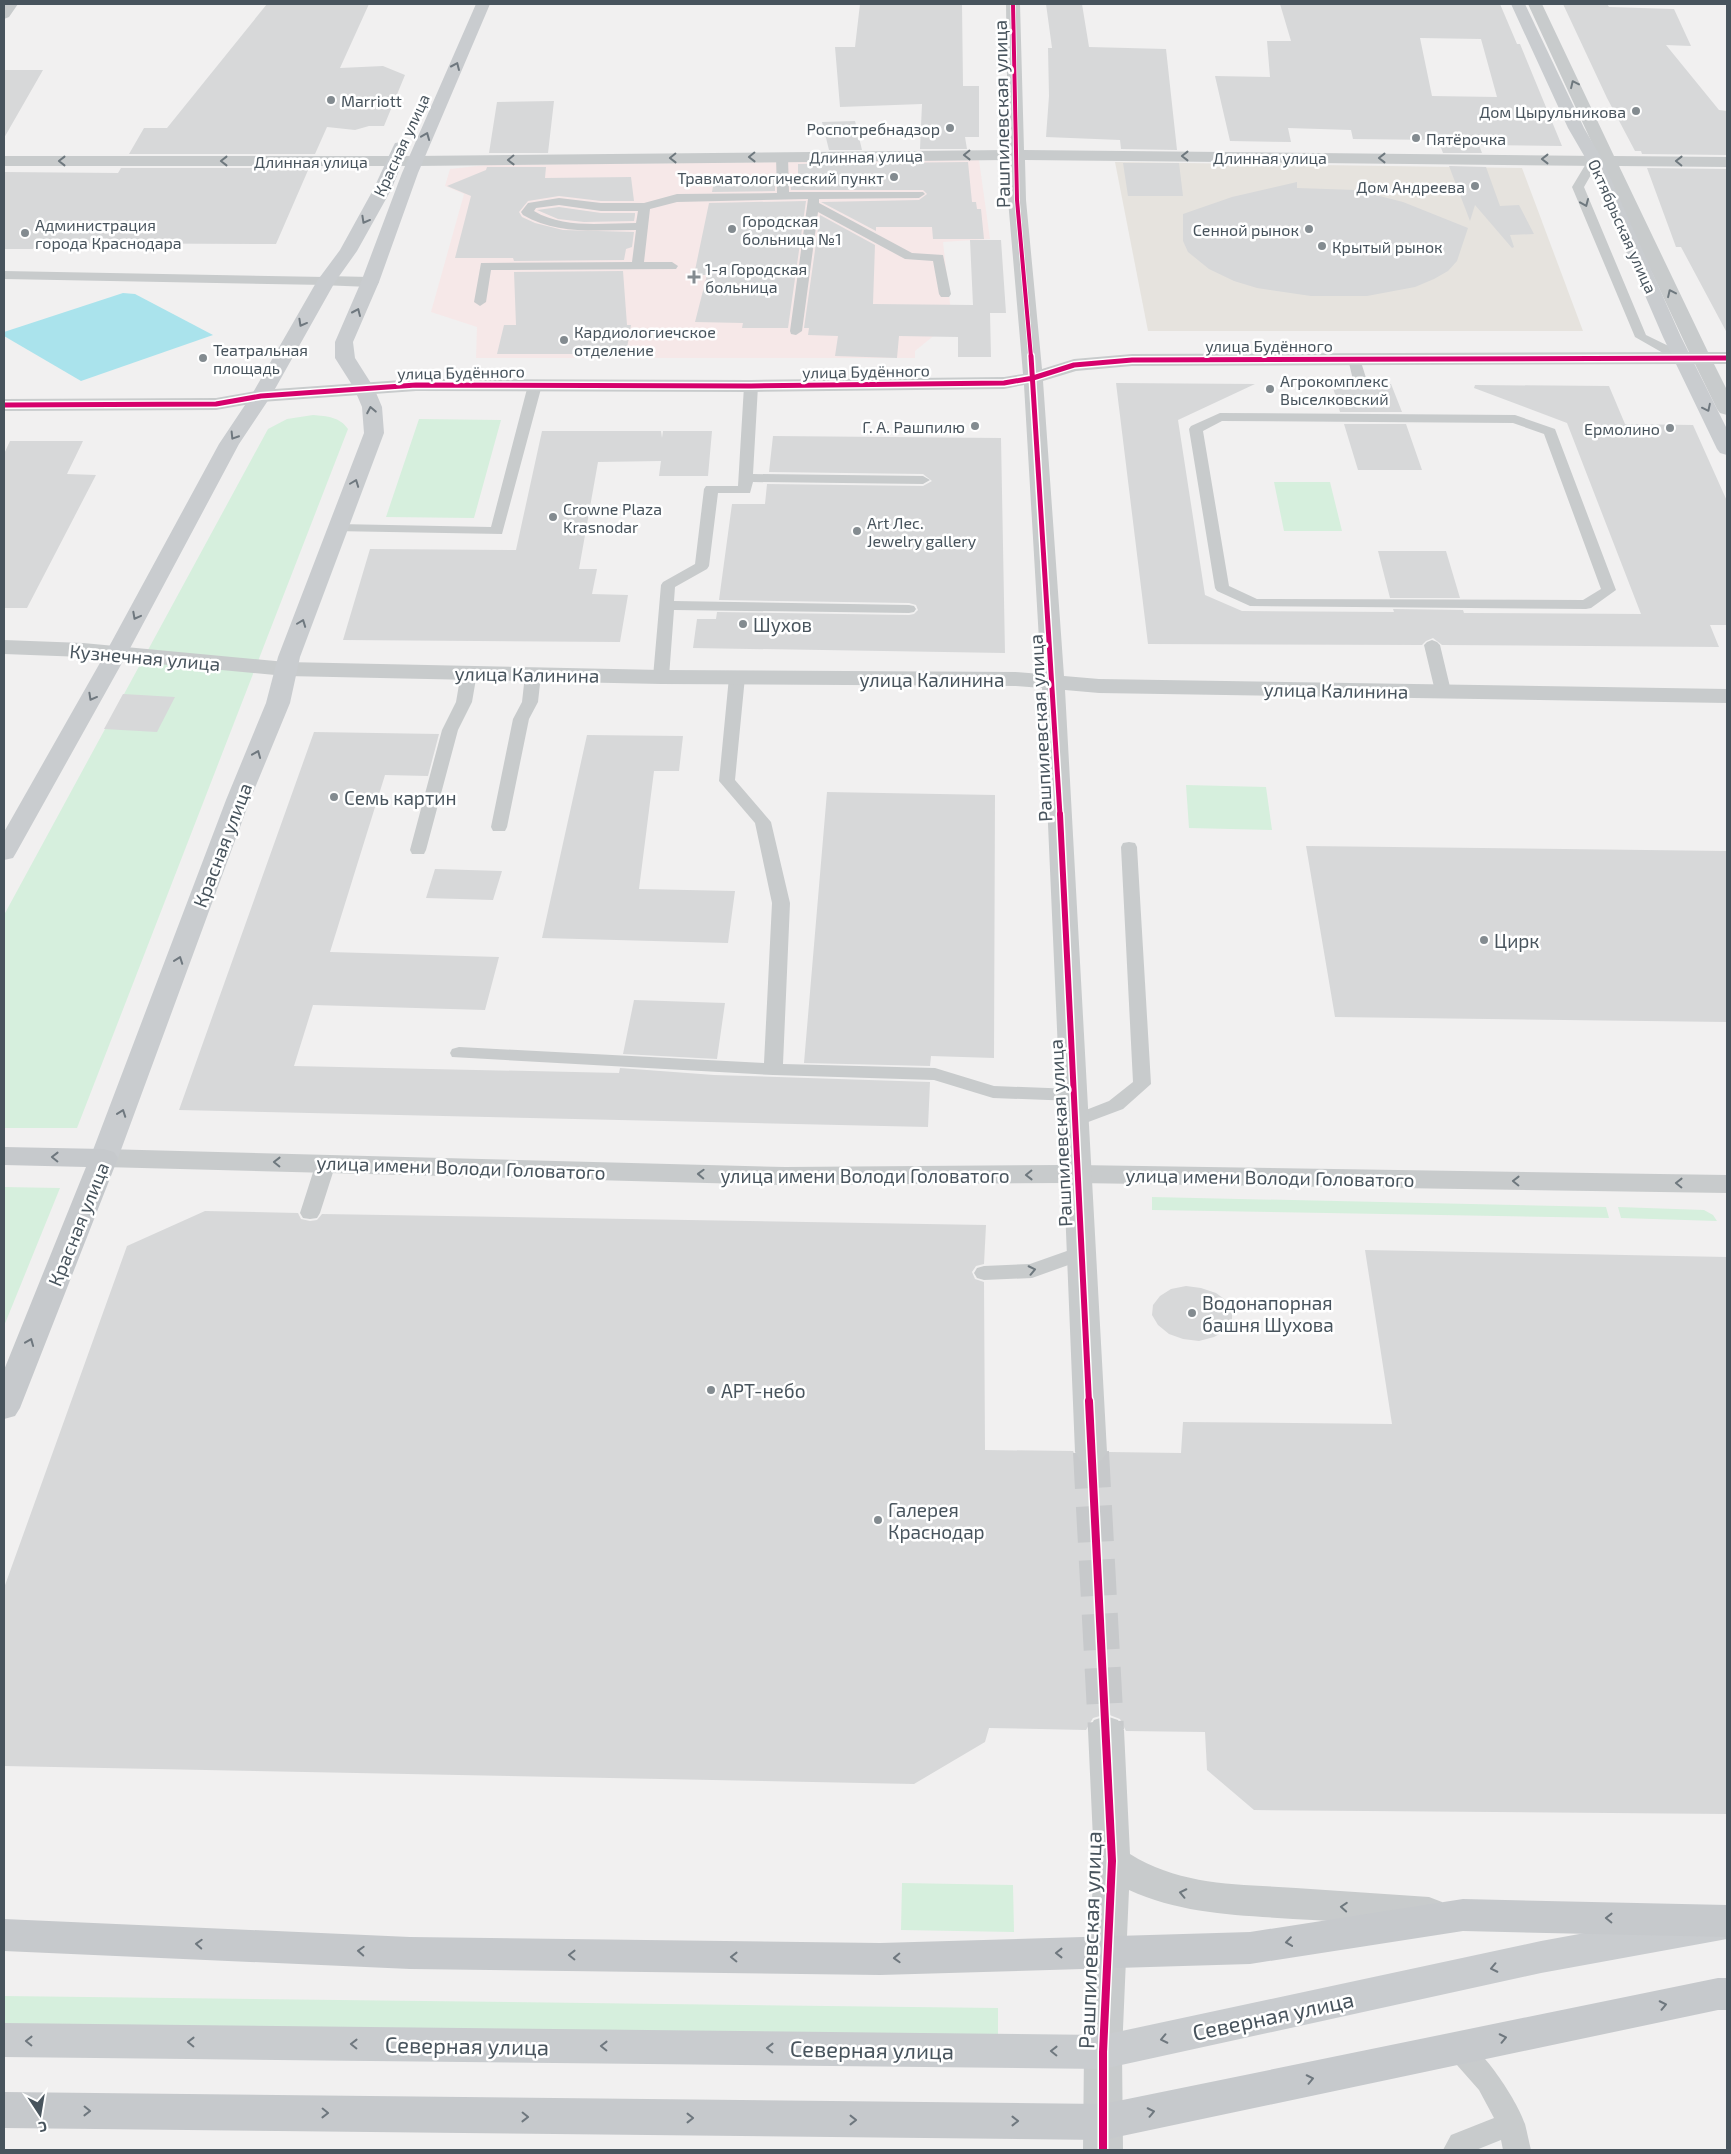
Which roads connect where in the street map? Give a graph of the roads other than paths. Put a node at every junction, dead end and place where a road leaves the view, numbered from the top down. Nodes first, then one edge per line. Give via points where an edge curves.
1 (11, 4) edge
2 (483, 4) edge
3 (1013, 4) edge
4 (1518, 4) edge
5 (1535, 4) edge
6 (4, 14) edge
7 (409, 130) dead end
8 (1016, 155) junction
9 (782, 157) junction
10 (1602, 159) junction
11 (4, 160) edge
12 (395, 161) junction
13 (415, 161) junction
14 (1727, 162) edge
15 (919, 194) dead end
16 (783, 196) junction
17 (814, 200) junction
18 (644, 207) junction
19 (641, 226) junction
20 (638, 265) junction
21 (672, 266) dead end
22 (4, 275) edge
23 (326, 281) junction
24 (370, 282) junction
25 (945, 294) dead end
26 (480, 302) dead end
27 (796, 332) dead end
28 (1692, 358) junction
29 (1727, 358) edge
30 (1354, 359) junction
31 (1033, 378) junction
32 (1361, 384) dead end
33 (535, 385) junction
34 (751, 386) junction
35 (364, 388) junction
36 (261, 396) junction
37 (4, 405) edge
38 (1727, 409) edge
39 (1368, 413) joint
40 (1727, 449) edge
41 (746, 478) junction
42 (924, 480) dead end
43 (338, 528) junction
44 (666, 605) junction
45 (909, 609) dead end
46 (1432, 645) dead end
47 (4, 647) edge
48 (116, 654) junction
49 (286, 669) junction
50 (469, 673) junction
51 (533, 675) junction
52 (661, 677) junction
53 (737, 678) junction
54 (1053, 681) junction
55 (1443, 692) junction
56 (1727, 696) edge
57 (499, 827) dead end
58 (1129, 847) dead end
59 (418, 850) dead end
60 (4, 853) edge
61 (459, 1054) dead end
62 (773, 1069) junction
63 (1074, 1095) junction
64 (1075, 1121) junction
65 (4, 1156) edge
66 (104, 1158) junction
67 (326, 1163) junction
68 (1077, 1174) junction
69 (1727, 1184) edge
70 (310, 1213) dead end
71 (1081, 1253) junction
72 (984, 1274) dead end
73 (4, 1408) edge
74 (1091, 1452) tunnel mouth
75 (1106, 1730) tunnel mouth
76 (1112, 1861) junction
77 (1463, 1915) junction
78 (1727, 1922) edge
79 (4, 1935) edge
80 (1108, 1952) junction
81 (1727, 1994) edge
82 (4, 2040) edge
83 (1458, 2048) junction
84 (1103, 2052) junction
85 (4, 2110) edge
86 (1511, 2123) junction
87 (1103, 2136) edge
88 (1457, 2150) edge
89 (1517, 2150) edge

1 - 6 street
13 -> 2 main road, Красная улица
3 - 8 street, Рашпилевская улица
4 - 10 main road, Октябрьская улица via 1576,128
10 -> 5 street, Октябрьская улица
7 - 12 main road, Красная улица
8 -> 9 street, Длинная улица
10 -> 8 street, Длинная улица
8 - 31 street, Рашпилевская улица
9 -> 13 street, Длинная улица
9 - 16 lane
14 -> 10 street, Длинная улица
10 - 28 street, Октябрьская улица
10 -> 28 lane via 1578,187 1641,337
12 -> 11 street, Длинная улица
12 - 13 street, Длинная улица
12 -> 23 main road, Красная улица via 348,251
13 - 24 main road, Красная улица
15 - 17 lane
16 - 17 lane
16 - 18 lane via 677,198
17 - 25 lane via 909,256 939,258
17 - 27 lane
18 - 19 lane
18 - 19 lane via 544,202 532,205 527,212 537,220 557,226
19 - 20 lane
20 - 21 lane
20 - 26 lane via 485,266
22 - 23 lane
23 - 24 street
23 -> 36 main road, Красная улица
35 -> 24 main road, Красная улица via 345,358 344,342
28 - 29 street, улица Будённого
28 - 30 street, улица Будённого
28 - 38 street, Октябрьская улица
28 -> 40 main road, Октябрьская улица
30 - 31 street, улица Будённого via 1132,360 1074,365
30 - 32 lane
31 - 34 street, улица Будённого via 1004,383
31 - 54 street, Рашпилевская улица
33 - 34 street, улица Будённого
33 - 35 street, улица Будённого
33 - 43 lane via 497,530
34 - 41 lane
35 - 36 street, улица Будённого
43 -> 35 main road, Красная улица via 374,433 372,407
36 - 37 street, улица Будённого via 216,404
36 -> 48 main road, Красная улица via 229,444
39 - 39 lane via 1220,417 1196,429 1222,588 1255,603 1421,608 1586,605 1609,590 1550,432 1515,419
41 - 42 lane
41 - 44 lane via 745,490 711,489 702,566 668,585
49 -> 43 main road, Красная улица
44 - 45 lane
44 - 52 lane
46 - 55 lane
47 - 48 street, Кузнечная улица
48 - 49 street, Кузнечная улица
48 -> 60 main road, Красная улица
49 - 50 street, улица Калинина
66 -> 49 main road, Красная улица via 238,800 278,703
50 - 51 street, улица Калинина
50 - 59 lane via 464,702 450,730
51 - 52 street, улица Калинина
51 - 57 lane via 530,702 521,719
52 - 53 street, улица Калинина
53 - 54 street, улица Калинина
53 - 62 lane via 727,781 763,822 781,902
54 - 55 street, улица Калинина via 1099,686
54 - 63 street, Рашпилевская улица
55 - 56 street, улица Калинина
58 - 64 lane via 1142,1084 1116,1105
61 - 62 lane
62 - 63 lane via 935,1074 993,1092
63 - 64 street, Рашпилевская улица
64 - 68 street, Рашпилевская улица
66 -> 65 main road, улица имени Володи Головатого
67 -> 66 street, улица имени Володи Головатого
73 -> 66 main road, Красная улица
68 -> 67 street, улица имени Володи Головатого via 784,1176
67 - 70 lane
69 -> 68 street, улица имени Володи Головатого
68 - 71 street, Рашпилевская улица
72 -> 71 lane via 1032,1271
71 - 74 street, Рашпилевская улица
75 - 76 street, Рашпилевская улица
77 -> 76 street, Северная улица via 1203,1896 1160,1888 1142,1881
76 - 80 street, Рашпилевская улица
78 -> 77 main road, Северная улица
77 -> 80 main road, Северная улица via 1250,1948
78 -> 84 main road, Северная улица via 1541,1957
80 -> 79 main road, Северная улица via 880,1959 410,1954
80 - 84 street, Рашпилевская улица
83 -> 81 main road
84 -> 82 main road, Северная улица
83 - 86 lane via 1488,2082
87 -> 83 main road
84 - 87 street, Рашпилевская улица
85 -> 87 main road
86 - 88 lane via 1461,2144
86 - 89 lane

